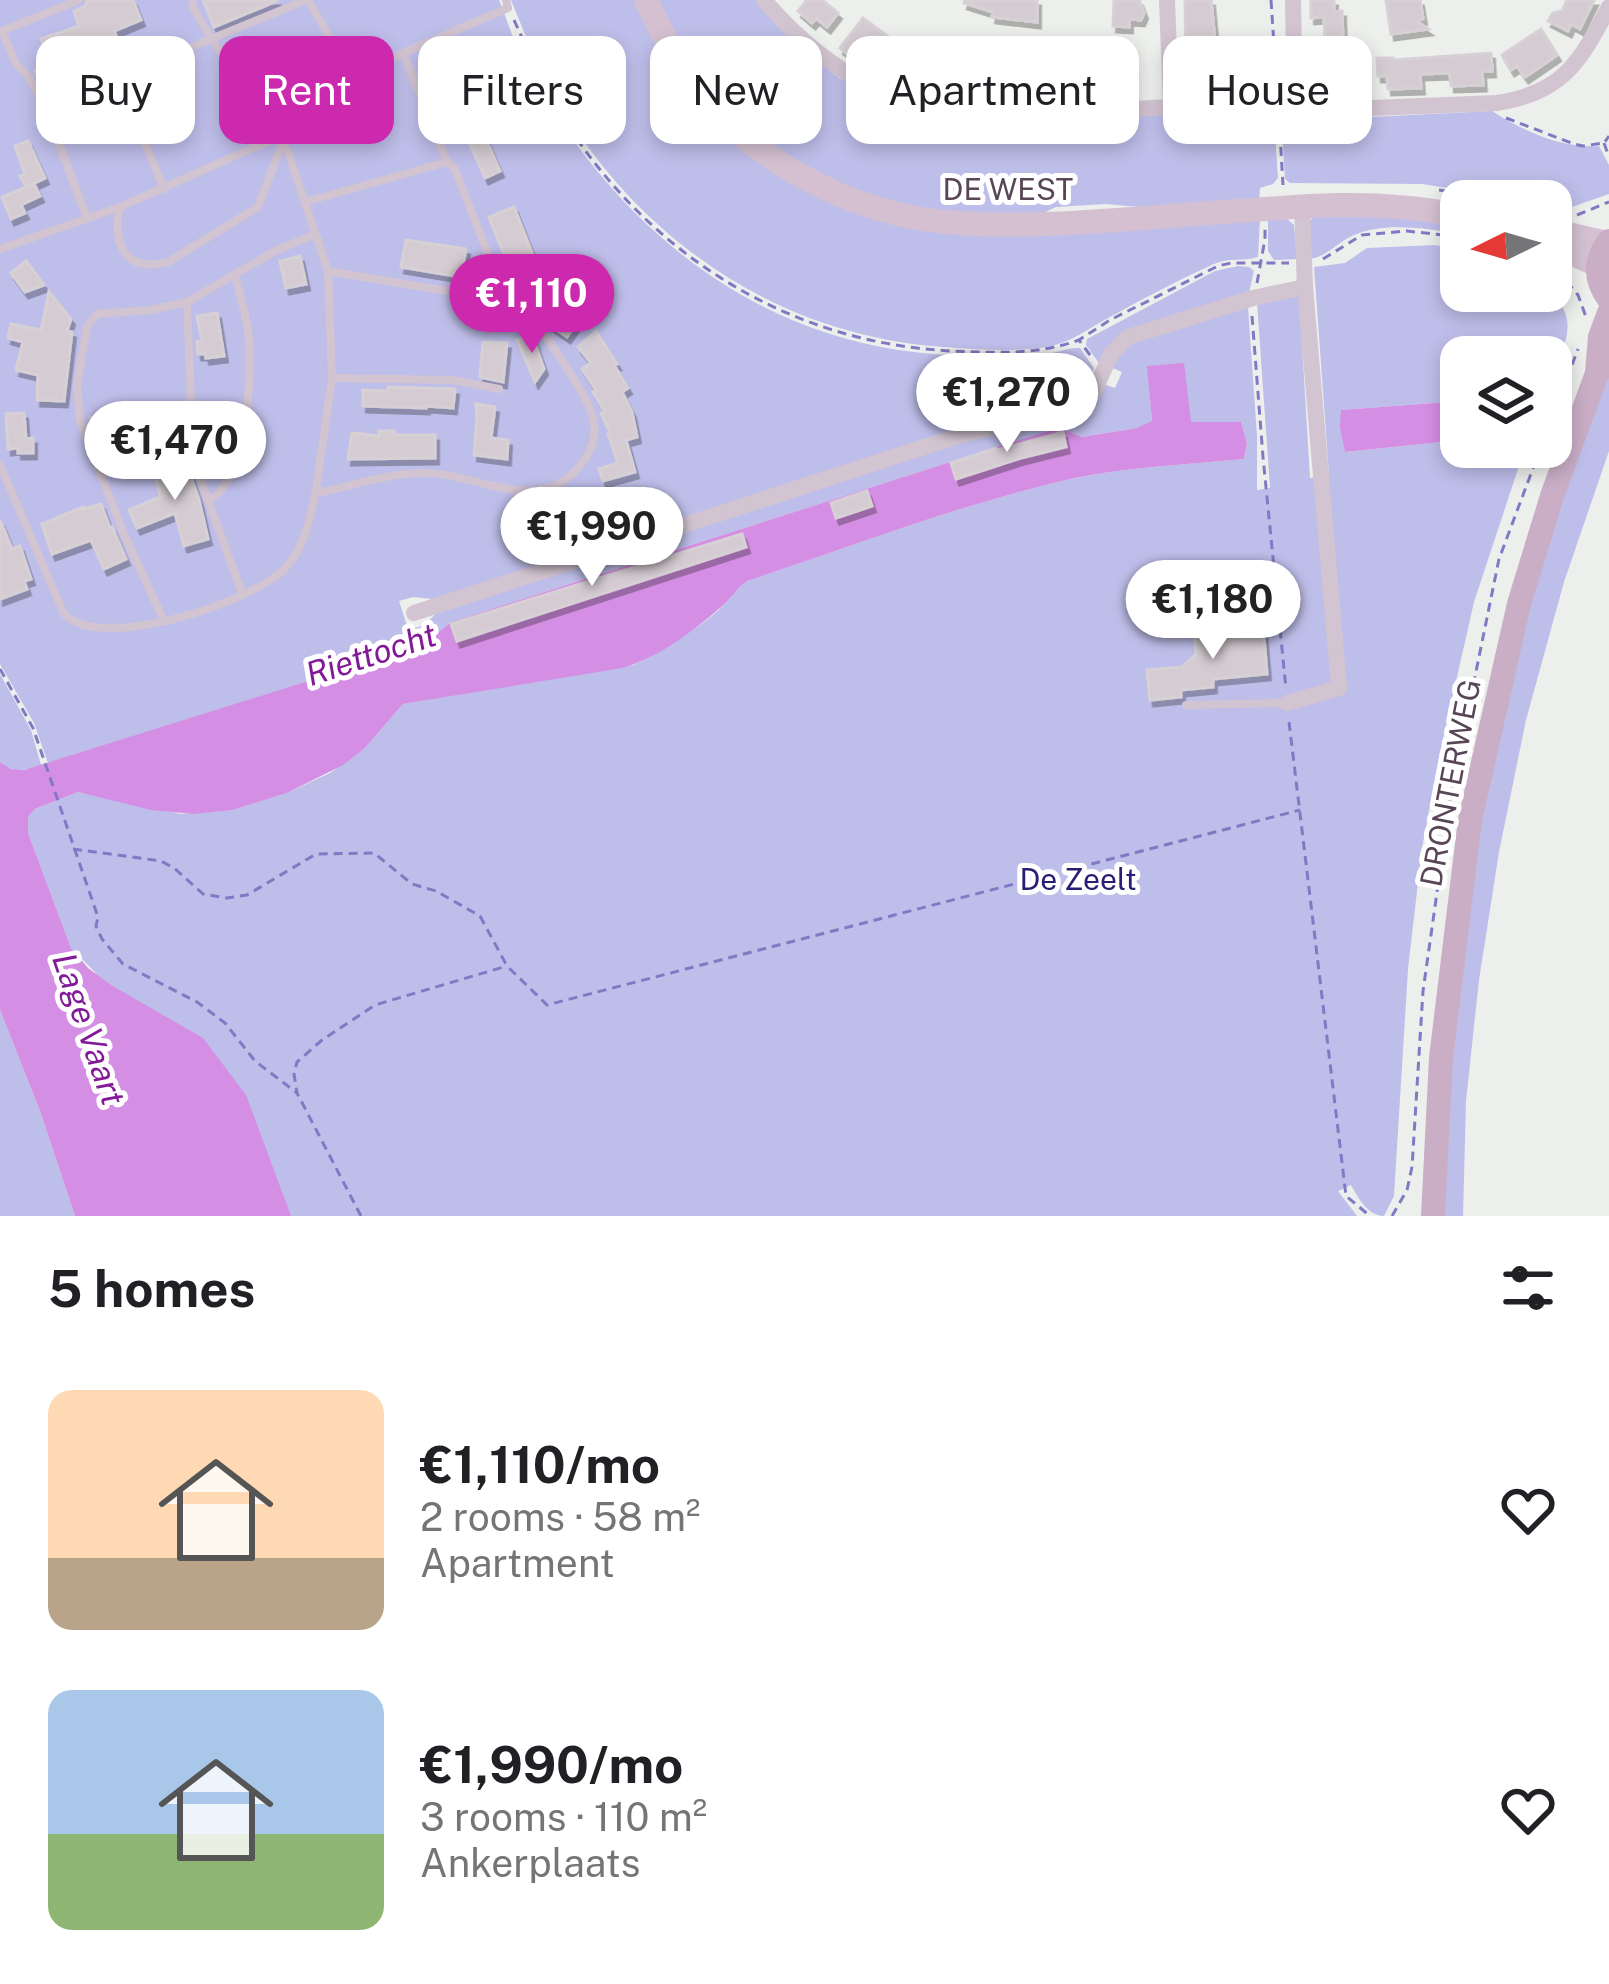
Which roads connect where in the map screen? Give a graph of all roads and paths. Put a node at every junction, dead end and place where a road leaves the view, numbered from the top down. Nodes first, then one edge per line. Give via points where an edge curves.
1 (79, 0) edge
2 (192, 0) edge
3 (306, 0) edge
4 (646, 0) edge
5 (764, 0) edge
6 (1167, 0) edge
7 (1293, 0) edge
8 (507, 4) edge
9 (1609, 7) edge
10 (1, 29) edge
11 (450, 34) joint
12 (328, 36) edge
13 (1168, 36) edge
14 (1294, 36) edge
15 (211, 38) junction
16 (195, 45) edge
17 (219, 50) edge
18 (403, 53) junction
19 (394, 57) edge
20 (418, 89) edge
21 (36, 90) edge
22 (1497, 103) junction
23 (1163, 107) edge
24 (1372, 108) edge
25 (1609, 136) edge
26 (1604, 143) junction
27 (59, 144) edge
28 (146, 144) edge
29 (273, 144) edge
30 (279, 144) edge
31 (282, 144) edge
32 (440, 144) edge
33 (1609, 157) edge
34 (447, 161) junction
35 (164, 189) junction
36 (305, 202) junction
37 (119, 207) junction
38 (1301, 207) junction
39 (1440, 212) edge
40 (87, 218) junction
41 (1440, 234) edge
42 (315, 235) junction
43 (1572, 238) edge
44 (0, 249) edge
45 (1604, 250) edge
46 (1572, 254) edge
47 (1304, 262) junction
48 (328, 271) junction
49 (235, 275) junction
50 (1306, 287) junction
51 (1572, 287) edge
52 (1253, 298) junction
53 (495, 299) junction
54 (1609, 299) edge
55 (187, 302) junction
56 (1609, 313) edge
57 (1586, 331) dead end
58 (1079, 340) junction
59 (1574, 359) dead end
60 (1572, 364) edge
61 (1603, 366) edge
62 (1102, 371) junction
63 (332, 378) junction
64 (499, 389) dead end
65 (0, 465) edge
66 (316, 490) junction
67 (210, 500) junction
68 (242, 593) junction
69 (414, 613) dead end
70 (164, 621) junction
71 (0, 669) edge
72 (1287, 703) junction
73 (1186, 706) dead end
74 (1300, 810) junction
75 (73, 849) junction
76 (507, 966) junction
77 (297, 1093) junction
78 (361, 1216) edge
79 (1370, 1216) edge
80 (1433, 1216) edge

1 - 10 lane
2 - 15 lane
3 - 12 lane
3 - 15 lane
4 - 38 main road, DE WEST via 687,75 731,124 772,158 864,205 927,220 1020,225
5 - 23 street via 792,33 857,80 943,112 999,118
6 - 13 street
7 - 14 street
8 - 11 lane
8 - 58 path via 553,101 620,194 722,280 815,325 892,344 1038,351
9 - 22 street via 1587,49 1553,85
10 - 21 lane
11 - 18 lane
15 - 16 lane
15 - 17 lane
18 - 19 lane
18 - 20 lane
22 - 24 street
22 - 26 path via 1514,123 1574,144
25 - 26 path
26 - 33 path
27 - 40 lane
28 - 35 lane
29 - 35 lane
30 - 37 lane via 258,207 168,262 135,262 121,248
31 - 36 lane
32 - 34 lane
34 - 36 lane
34 - 53 lane via 498,280
35 - 37 lane
36 - 42 lane
37 - 40 lane
38 - 39 main road, DE WEST
38 - 47 street
40 - 44 lane
41 - 47 path via 1362,235
42 - 48 lane
42 - 49 lane
43 - 45 main road
45 - 46 main road
45 - 54 main road via 1599,282
47 - 50 street
47 - 58 path via 1218,266
48 - 53 lane
48 - 63 lane
49 - 55 lane
49 - 67 lane via 248,333 244,424 227,483
50 - 52 street
50 - 72 street via 1339,688
51 - 57 path
52 - 62 street via 1128,337
52 - 72 path
53 - 66 lane via 535,324 586,400 596,437 579,467 561,483 526,492 427,473
55 - 67 lane via 194,448
55 - 70 lane via 97,314 87,326 77,385 80,421
56 - 61 main road, DRONTERWEG via 1600,338
58 - 62 path
59 - 60 path
61 - 80 main road, DRONTERWEG via 1520,604 1470,820 1441,1058
62 - 69 street via 1093,394 1070,408 958,436
63 - 64 lane
63 - 66 lane
65 - 70 lane via 71,622 116,629
66 - 68 lane via 290,562
67 - 68 lane
68 - 70 lane
71 - 75 path via 33,728
72 - 73 lane
72 - 74 path
74 - 76 path via 547,1005
74 - 79 path via 1346,1196
75 - 76 path via 161,861 203,894 227,898 247,895 316,854 374,853 412,884 480,916
75 - 77 path via 96,926 123,964 197,1001
76 - 77 path via 375,1006 297,1062
77 - 78 path

